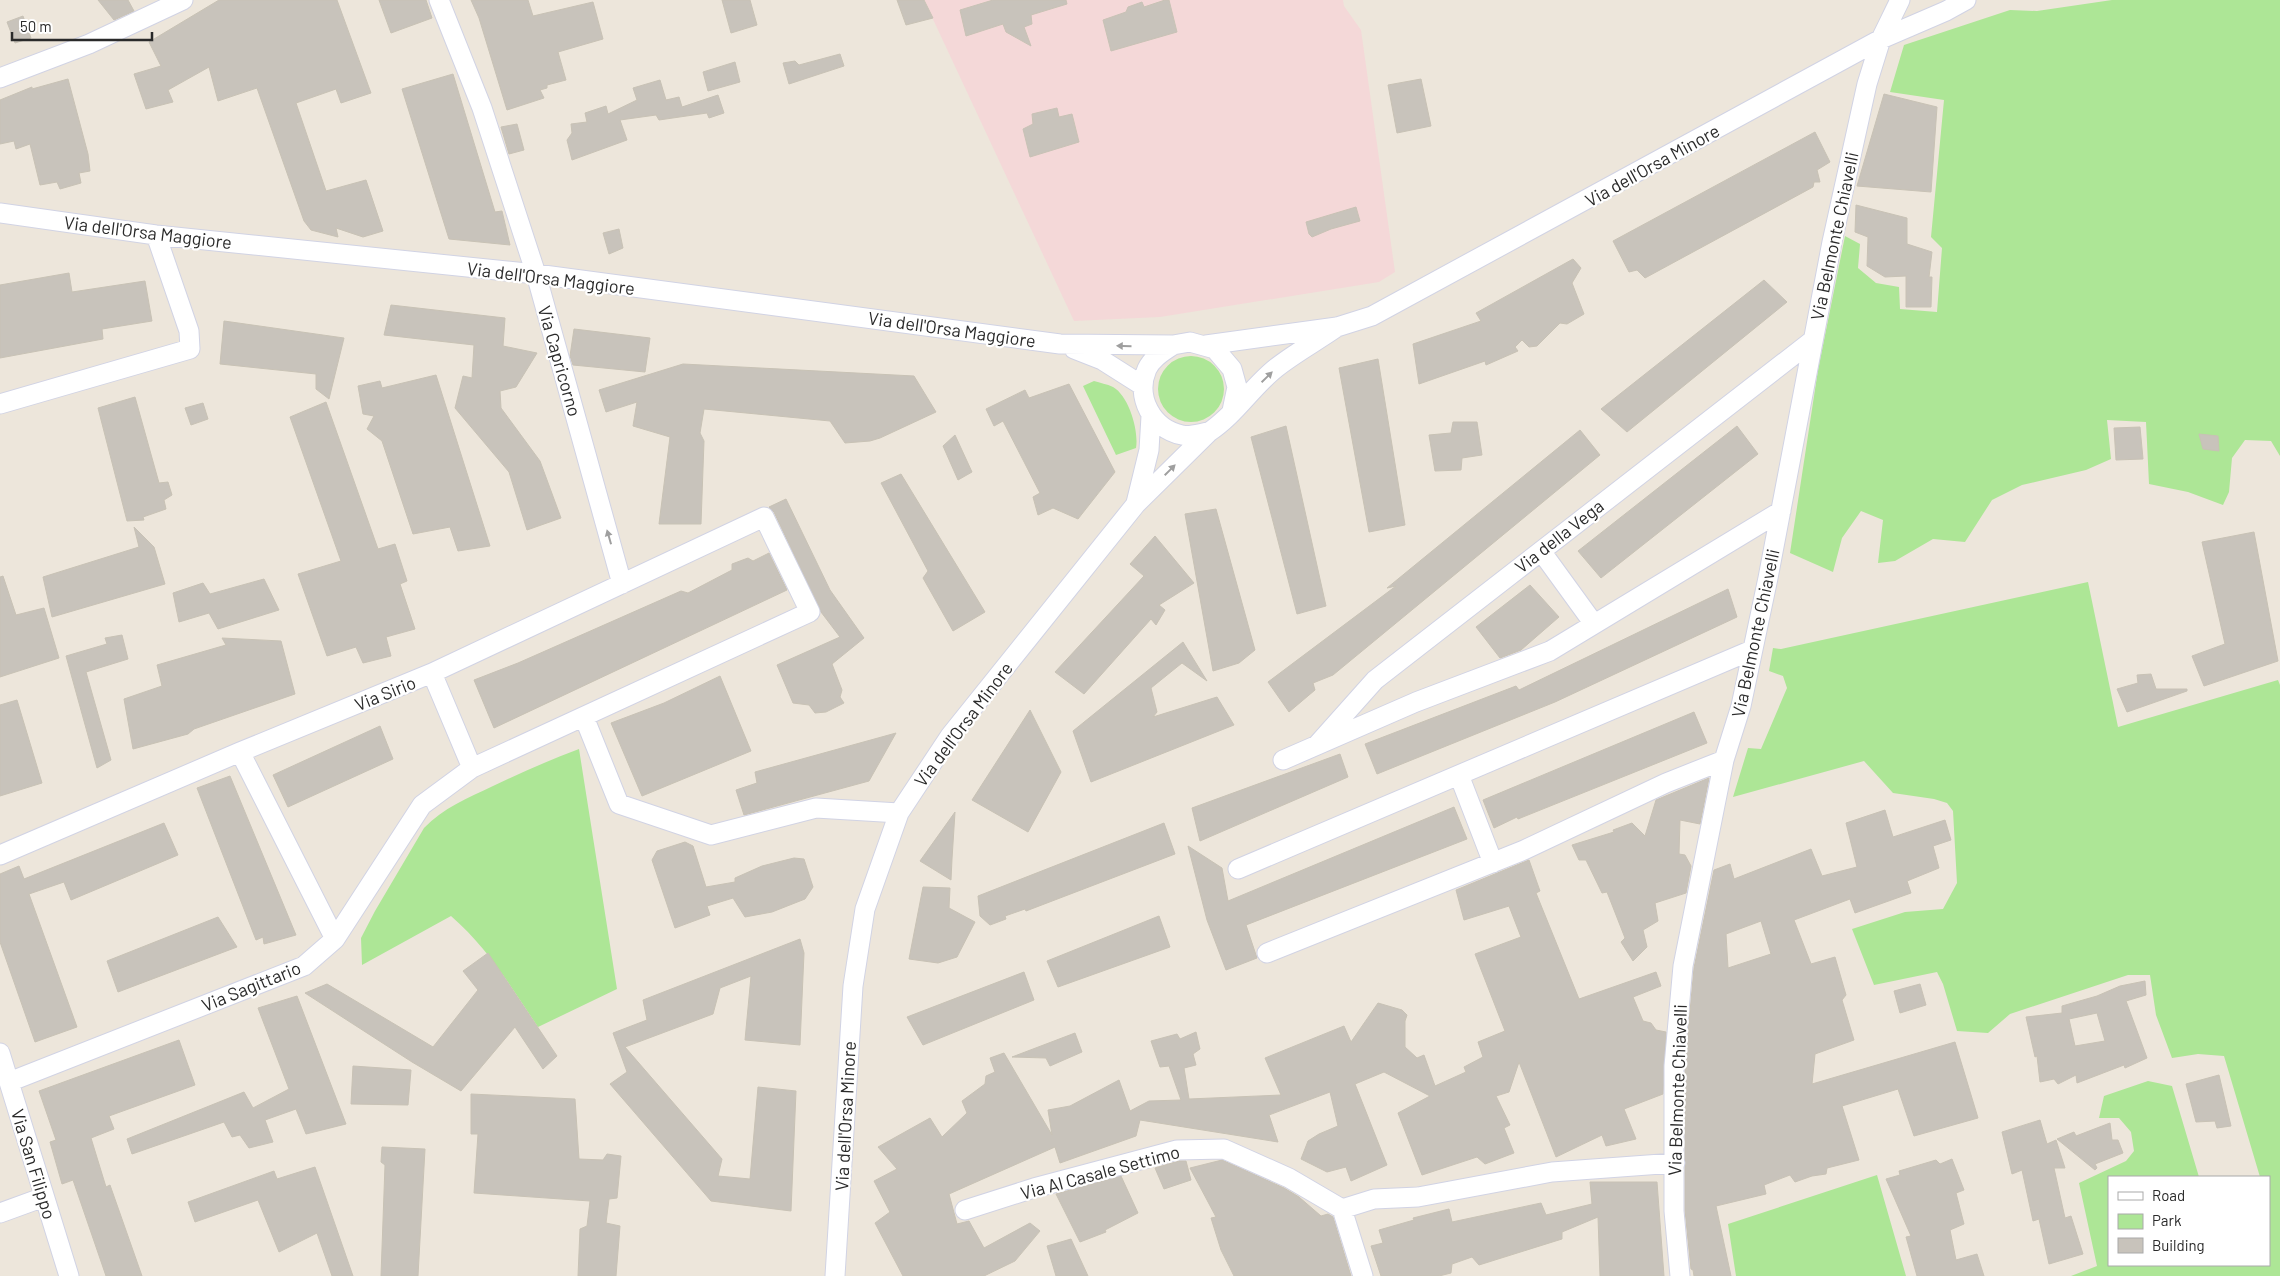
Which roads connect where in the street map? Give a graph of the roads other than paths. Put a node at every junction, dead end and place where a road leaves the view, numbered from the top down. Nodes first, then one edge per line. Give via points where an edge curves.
1 (183, 0) edge
2 (439, 0) edge
3 (1900, 0) edge
4 (1966, 0) edge
5 (1881, 39) junction
6 (0, 78) edge
7 (0, 213) edge
8 (40, 219) junction
9 (0, 226) edge
10 (156, 235) junction
11 (536, 274) junction
12 (1337, 327) junction
13 (1813, 340) junction
14 (1060, 344) junction
15 (1206, 345) junction
16 (1173, 346) junction
17 (1143, 386) junction
18 (0, 404) edge
19 (1232, 411) junction
20 (1151, 416) junction
21 (1209, 432) junction
22 (1136, 504) junction
23 (1780, 511) junction
24 (764, 517) joint
25 (1540, 551) junction
26 (622, 584) junction
27 (1594, 624) junction
28 (1752, 650) junction
29 (432, 674) junction
30 (584, 716) junction
31 (1317, 745) junction
32 (240, 752) junction
33 (1283, 760) dead end
34 (1724, 760) junction
35 (472, 768) junction
36 (1459, 775) junction
37 (899, 813) junction
38 (0, 855) edge
39 (1492, 863) junction
40 (1238, 869) dead end
41 (335, 939) junction
42 (1267, 954) dead end
43 (0, 1053) edge
44 (9, 1082) junction
45 (1675, 1163) junction
46 (44, 1197) junction
47 (1342, 1209) junction
48 (965, 1210) dead end
49 (0, 1213) edge
50 (69, 1276) edge
51 (835, 1276) edge
52 (1362, 1276) edge
53 (1680, 1276) edge

1 - 6 street via 89,44
2 - 11 street, Via Capricorno via 482,108
3 - 5 street, Via Belmonte Chiavelli
4 - 5 street, Via dell'Orsa Minore
5 - 12 street, Via dell'Orsa Minore via 1399,303
5 - 13 street, Via Belmonte Chiavelli via 1865,94
7 - 8 street, Via dell'Orsa Maggiore
8 - 9 street, Via dell'Orsa Maggiore
8 - 10 street, Via dell'Orsa Maggiore
10 - 11 street, Via dell'Orsa Maggiore
10 - 18 street via 189,331 190,349
11 - 14 street, Via dell'Orsa Maggiore
26 -> 11 street, Via Capricorno
12 - 15 street
19 -> 12 street via 1276,368
13 - 23 street, Via Belmonte Chiavelli
13 - 25 street, Via della Vega
16 -> 14 street
14 - 17 street via 1102,360
15 - 16 street via 1190,342
15 - 19 street via 1215,349 1232,368 1237,387
16 - 17 street via 1156,357 1147,368
17 - 20 street via 1145,404
19 - 21 street
20 - 21 street via 1163,428 1183,436
20 - 22 street via 1149,450
22 -> 21 street, Via dell'Orsa Minore
22 - 37 street, Via dell'Orsa Minore via 950,736
23 - 27 street
23 - 28 street, Via Belmonte Chiavelli
24 - 26 street, Via Sirio
24 - 30 street, Via Sagittario via 810,612
25 - 27 street
25 - 31 street, Via della Vega via 1375,680
26 - 29 street, Via Sirio
27 - 31 street via 1550,651 1416,702
28 - 34 street, Via Belmonte Chiavelli via 1741,706
28 - 36 street
29 - 32 street, Via Sirio
29 - 35 street
30 - 35 street, Via Sagittario
30 - 37 street via 619,804 711,835 816,808
31 - 33 street
32 - 38 street, Via Sirio
32 - 41 street
34 - 39 street via 1666,782
34 - 45 street, Via Belmonte Chiavelli via 1682,966 1674,1066
35 - 41 street, Via Sagittario via 422,804
36 - 39 street
36 - 40 street
37 - 51 street, Via dell'Orsa Minore via 865,908 852,986
39 - 42 street
41 - 44 street, Via Sagittario via 304,966
43 - 44 street, Via San Filippo
44 - 46 street, Via San Filippo
45 - 47 street via 1552,1172 1418,1197 1374,1199
45 - 53 street, Via Belmonte Chiavelli via 1674,1211
46 - 49 street
46 - 50 street, Via San Filippo
47 - 48 street, Via Al Casale Settimo via 1288,1178 1224,1149 1177,1150
47 - 52 street

